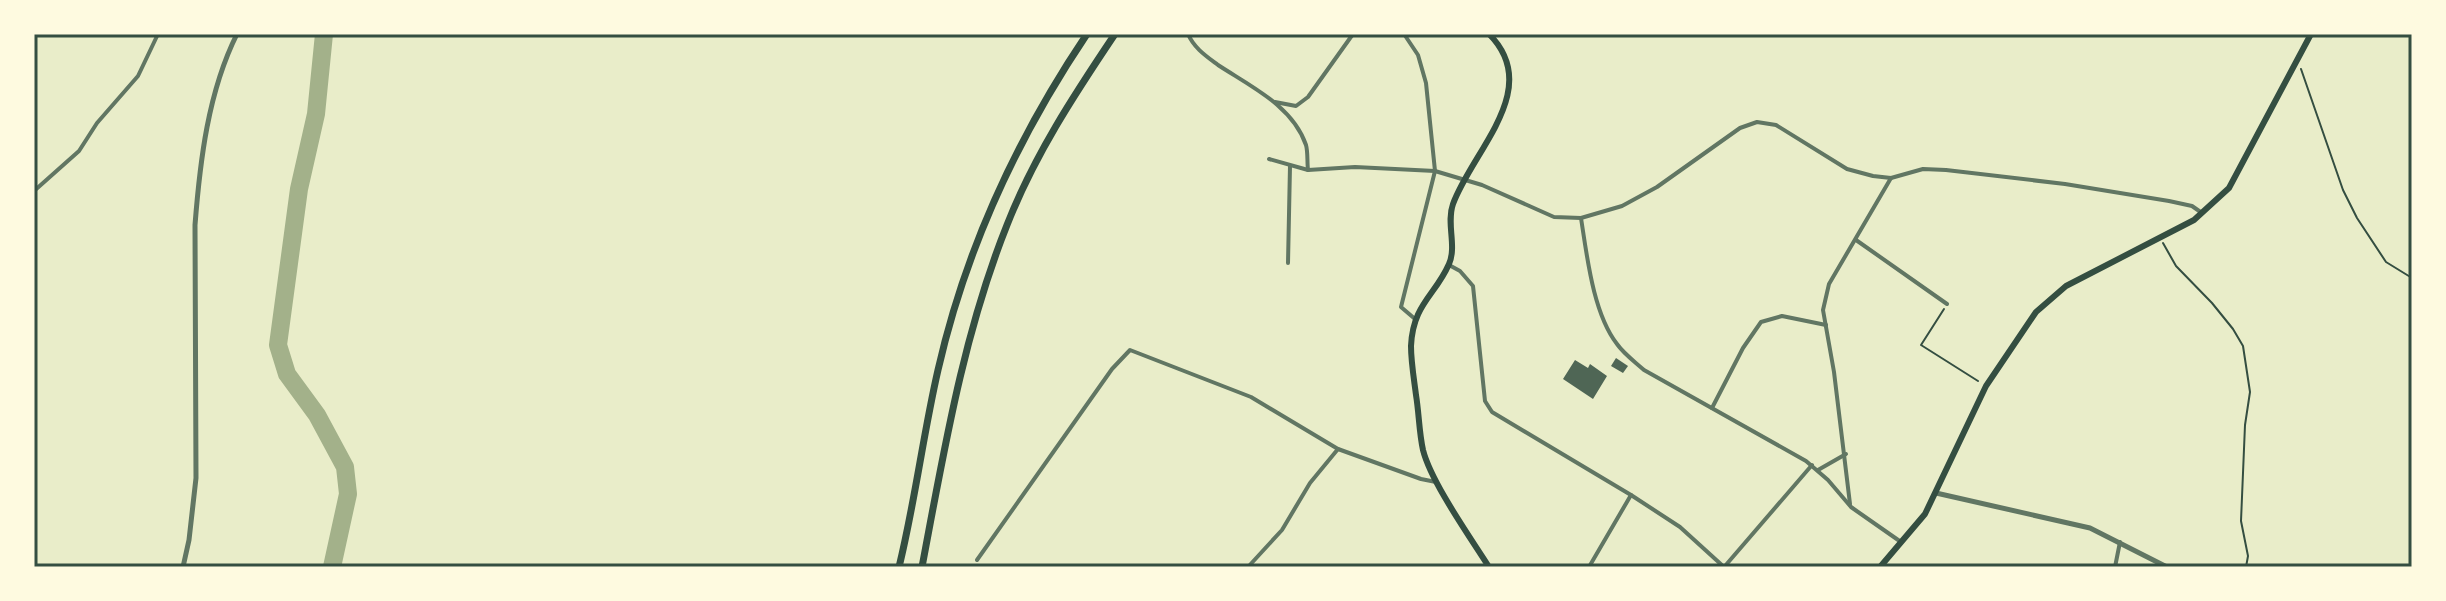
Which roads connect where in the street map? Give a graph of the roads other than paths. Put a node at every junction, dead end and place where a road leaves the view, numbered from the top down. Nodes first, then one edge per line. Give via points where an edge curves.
1 (158, 34) edge
2 (237, 34) edge
3 (1087, 34) edge
4 (1115, 34) edge
5 (1188, 34) edge
6 (1353, 34) edge
7 (1404, 34) edge
8 (1489, 34) edge
9 (2311, 34) edge
10 (1269, 99) junction
11 (1269, 159) dead end
12 (1290, 166) junction
13 (1308, 170) junction
14 (1435, 171) junction
15 (1891, 178) junction
16 (1465, 182) junction
17 (34, 191) edge
18 (2202, 213) junction
19 (1581, 218) junction
20 (1856, 240) junction
21 (1288, 263) dead end
22 (1449, 265) junction
23 (1947, 304) road end
24 (1415, 320) junction
25 (1826, 325) junction
26 (1712, 409) junction
27 (1338, 449) junction
28 (1846, 454) junction
29 (1812, 465) junction
30 (1818, 470) junction
31 (1438, 482) junction
32 (1936, 493) junction
33 (1631, 495) junction
34 (1851, 507) junction
35 (2120, 541) junction
36 (1901, 542) junction
37 (977, 560) dead end
38 (183, 567) edge
39 (899, 567) edge
40 (922, 567) edge
41 (1248, 567) edge
42 (1489, 567) edge
43 (1589, 567) edge
44 (1724, 567) edge
45 (1880, 567) edge
46 (2115, 567) edge
47 (2167, 567) edge

1 - 17 street via 138,76 79,151
2 - 38 street via 214,102 198,183 196,478
3 - 39 highway via 1015,152 969,262 937,371
4 - 40 highway via 1029,176 988,277 950,415
5 - 10 street via 1205,55
6 - 10 street via 1308,97 1296,106
7 - 14 street via 1418,55 1426,83
8 - 16 main road via 1502,47 1510,81 1502,117
9 - 18 main road via 2229,188
10 - 13 street via 1292,119 1306,146
11 - 12 street
12 - 13 street
12 - 21 street
13 - 14 street
14 - 16 street
14 - 24 street via 1401,307
15 - 18 street via 1923,169 1946,170 2169,201
15 - 19 street via 1847,169 1776,125 1757,122 1740,128 1657,187 1622,206
15 - 20 street
16 - 19 street via 1554,217
16 - 22 main road via 1452,206
18 - 32 main road via 2102,265 2045,303 1986,386
19 - 26 street via 1599,309 1615,341 1644,370
20 - 23 street
20 - 25 street via 1829,284 1823,310
22 - 24 main road
22 - 33 street via 1473,286 1485,401 1492,412
24 - 31 main road via 1411,346 1422,437
25 - 26 street via 1782,316 1761,322
25 - 28 street
26 - 29 street
27 - 31 street
27 - 37 street via 1251,397 1130,350
27 - 41 street via 1282,530
28 - 30 street
28 - 34 street
29 - 30 street
29 - 44 street
30 - 34 street
31 - 42 main road
32 - 35 street via 2090,528
32 - 36 main road
33 - 43 street
33 - 44 street via 1680,527
34 - 36 street
35 - 46 street
35 - 47 street
36 - 45 main road

